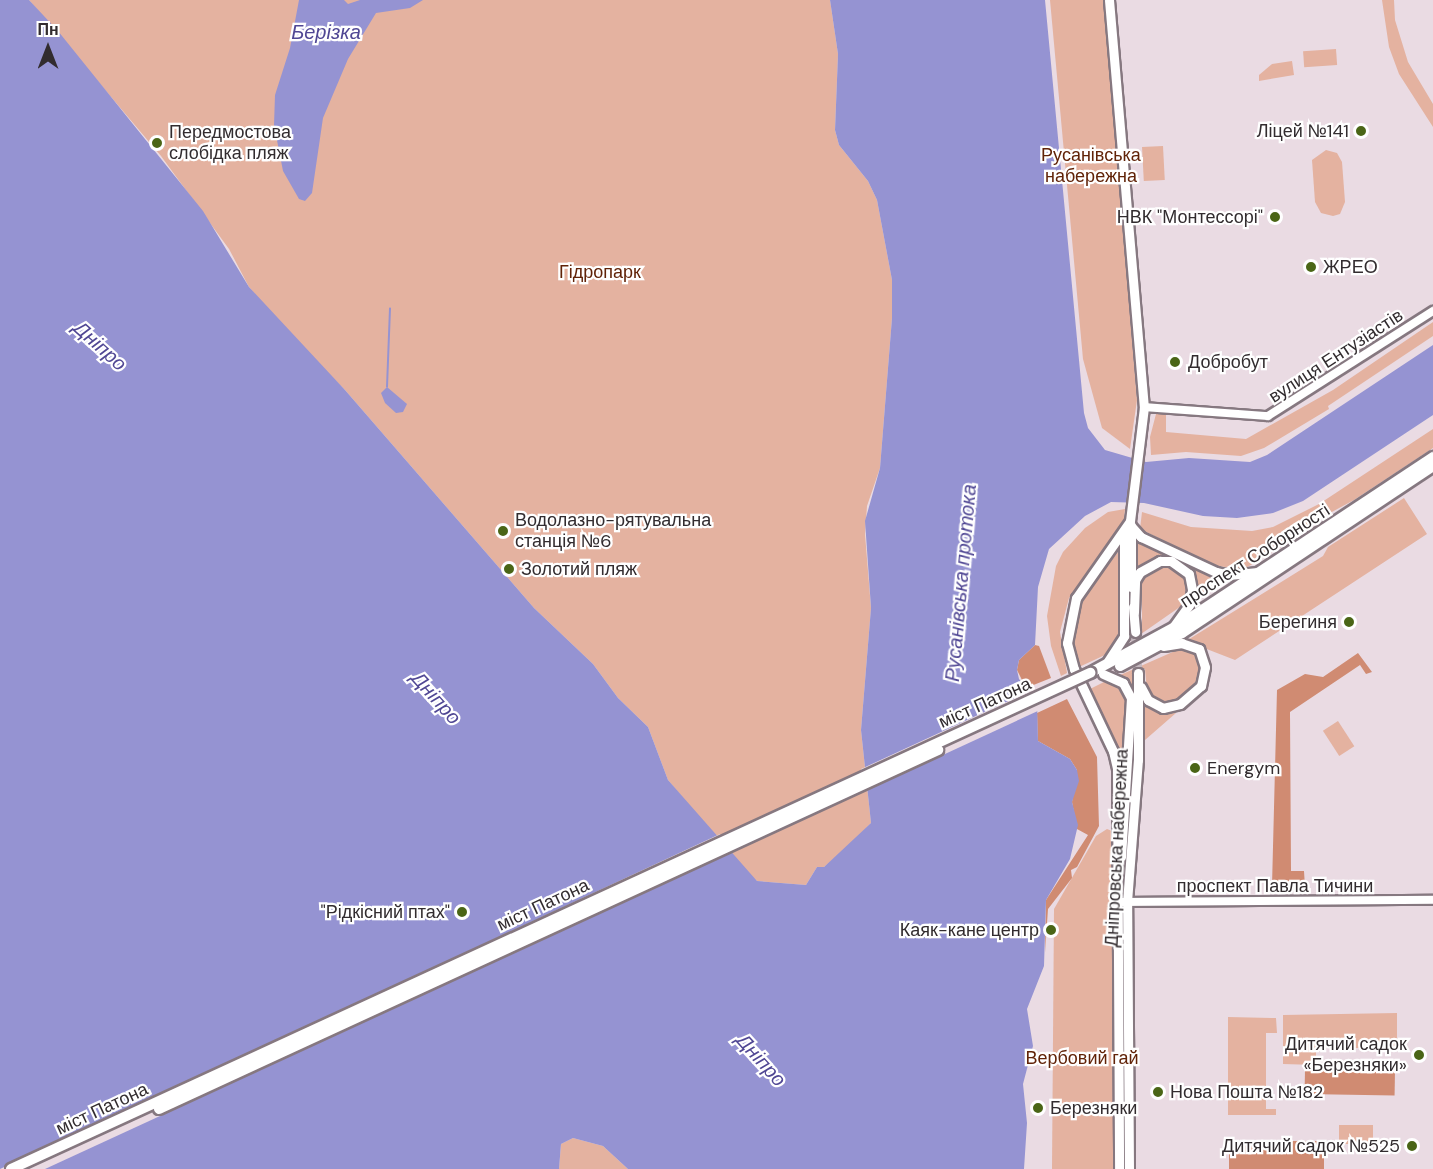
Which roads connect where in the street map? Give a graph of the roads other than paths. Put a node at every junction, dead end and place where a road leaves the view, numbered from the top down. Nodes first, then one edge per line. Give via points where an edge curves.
1 (1109, 0) edge
2 (1433, 311) edge
3 (1144, 407) junction
4 (1433, 457) edge
5 (1433, 466) edge
6 (1129, 524) junction
7 (1260, 572) junction
8 (1134, 612) junction
9 (1171, 630) junction
10 (1135, 632) tunnel mouth
11 (1156, 648) junction
12 (1097, 673) junction
13 (1118, 876) junction
14 (1433, 900) edge
15 (1122, 902) junction
16 (11, 1169) edge
17 (28, 1169) edge
18 (1119, 1169) edge
19 (1128, 1169) edge

1 - 3 main road
2 - 3 street, вулиця Ентузіастів via 1268,416
3 - 6 main road
4 - 7 highway, проспект Соборності
5 - 11 highway, проспект Соборності
6 - 7 main road via 1141,537 1216,572
6 - 8 main road
6 - 12 main road via 1124,636
6 - 13 main road, Дніпровська набережна via 1083,587 1070,614 1067,643 1074,669 1116,761
7 - 9 highway, проспект Соборності
8 - 9 main road via 1135,580 1140,572 1160,561 1180,566 1189,574 1192,597
8 - 10 main road
9 - 12 highway, проспект Соборності
11 - 12 highway, проспект Соборності
11 - 15 main road, Дніпровська набережна via 1182,643 1199,649 1205,676 1195,694 1163,708 1148,700 1139,678 1138,760
12 - 13 main road, Дніпровська набережна via 1123,683 1131,707
12 - 16 highway, міст Патона, bridge
12 - 17 highway, міст Патона, bridge
13 - 15 main road, Дніпровська набережна
14 - 15 street, проспект Павла Тичини
15 - 18 main road, Дніпровська набережна
15 - 19 main road, Дніпровська набережна

